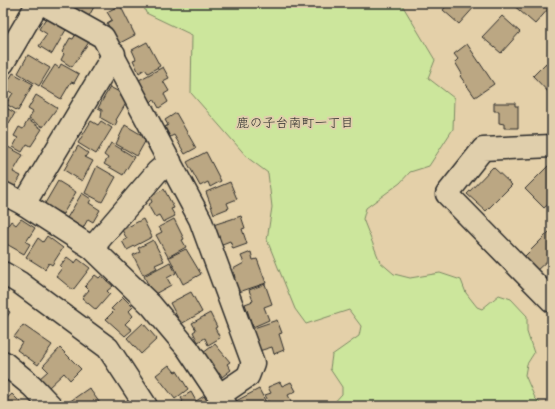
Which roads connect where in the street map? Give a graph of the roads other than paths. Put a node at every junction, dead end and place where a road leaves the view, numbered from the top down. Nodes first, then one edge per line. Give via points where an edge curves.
1 (38, 3) edge
2 (42, 3) edge
3 (114, 54) junction
4 (3, 63) edge
5 (552, 146) edge
6 (170, 161) junction
7 (3, 192) edge
8 (24, 204) junction
9 (92, 248) junction
10 (3, 273) edge
11 (552, 301) edge
12 (3, 362) edge
13 (223, 400) edge
14 (51, 406) edge
15 (146, 406) edge

1 - 4 street
2 - 3 street via 104,37
3 - 6 street
3 - 8 street
5 - 11 street via 483,149 447,194
6 - 9 street via 157,172
6 - 13 street via 200,219 253,363 248,376
7 - 8 street
8 - 9 street
9 - 13 street via 151,305 188,350
10 - 15 street via 108,348
12 - 14 street

